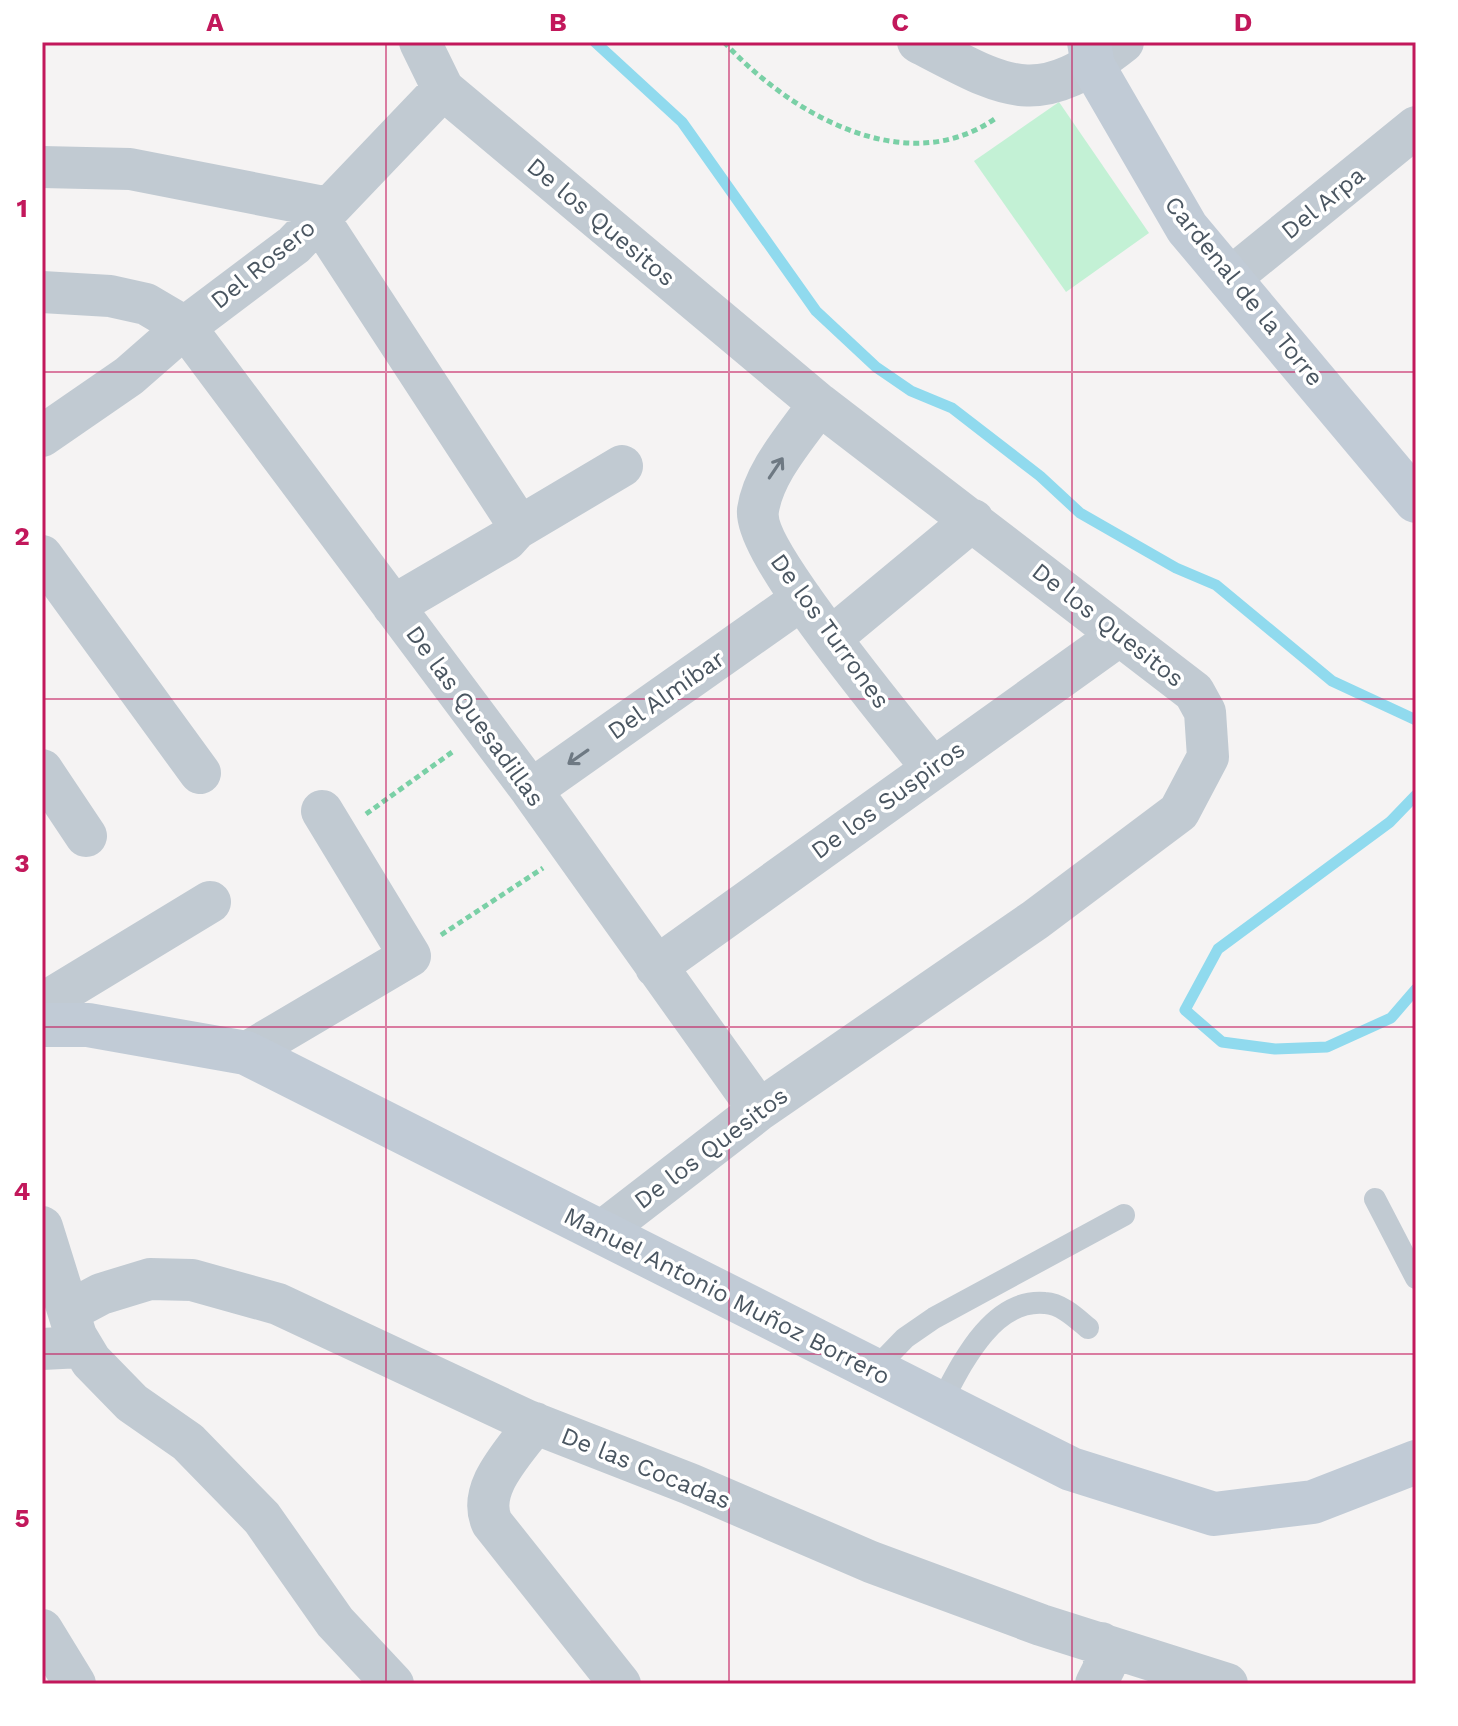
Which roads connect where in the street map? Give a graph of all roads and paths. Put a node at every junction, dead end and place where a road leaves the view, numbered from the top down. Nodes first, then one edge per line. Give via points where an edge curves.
1 (420, 42) edge
2 (724, 42) edge
3 (918, 42) edge
4 (1102, 50) edge
5 (1039, 87) junction
6 (443, 89) junction
7 (1416, 127) edge
8 (42, 167) edge
9 (324, 214) junction
10 (1229, 279) junction
11 (42, 292) edge
12 (185, 327) junction
13 (819, 404) junction
14 (42, 436) edge
15 (622, 466) dead end
16 (1416, 501) edge
17 (973, 520) junction
18 (516, 529) junction
19 (42, 556) edge
20 (802, 599) junction
21 (393, 606) junction
22 (1120, 635) junction
23 (832, 637) junction
24 (485, 728) junction
25 (932, 768) junction
26 (42, 770) edge
27 (200, 773) dead end
28 (531, 790) junction
29 (329, 824) joint
30 (86, 836) dead end
31 (572, 849) junction
32 (210, 902) dead end
33 (410, 956) junction
34 (656, 967) junction
35 (42, 1004) edge
36 (42, 1025) edge
37 (246, 1053) junction
38 (759, 1110) junction
39 (1375, 1199) dead end
40 (1124, 1215) dead end
41 (42, 1227) edge
42 (601, 1232) junction
43 (1416, 1278) edge
44 (1088, 1328) dead end
45 (64, 1335) edge
46 (874, 1370) junction
47 (941, 1403) junction
48 (535, 1423) junction
49 (1416, 1462) edge
50 (42, 1630) edge
51 (1101, 1643) junction
52 (75, 1684) edge
53 (393, 1684) edge
54 (620, 1684) edge
55 (1096, 1684) edge
56 (1227, 1684) edge

1 - 6 street, De los Quesitos
2 - 5 path via 763,79 837,126 887,143 932,144 987,124
3 - 5 street via 1002,84
4 - 5 street
4 - 10 street, Cardenal de la Torre via 1187,228
6 - 9 street, Del Rosero
6 - 13 street, De los Quesitos
7 - 10 street, Del Arpa
8 - 9 street via 130,169
9 - 12 street, Del Rosero via 294,245
9 - 18 street via 516,521
10 - 16 street, Cardenal de la Torre
11 - 12 street via 146,304
12 - 14 street, Del Rosero via 129,376
12 - 21 street, De las Quesadillas
13 - 17 street, De los Quesitos
20 -> 13 street, De los Turrones via 764,540 757,514 765,484
15 - 18 street
17 - 22 street, De los Quesitos
17 - 23 street
18 - 21 street via 506,540
19 - 27 street
20 - 23 street, De los Turrones
20 -> 28 street, Del Almíbar
21 - 24 street, De las Quesadillas
22 - 25 street, De los Suspiros
22 - 38 street, De los Quesitos via 1194,692 1205,712 1208,757 1179,812 1035,920
23 - 25 street, De los Turrones
24 - 28 street, De las Quesadillas
24 - 29 path
25 - 34 street, De los Suspiros
26 - 30 street
28 - 31 street, De las Quesadillas
29 - 33 street
31 - 33 path
31 - 34 street, De las Quesadillas
32 - 35 street
33 - 37 street
34 - 38 street, De las Quesadillas
36 - 37 street, Manuel Antonio Muñoz Borrero via 88,1025
37 - 42 street, Manuel Antonio Muñoz Borrero
38 - 42 street, De los Quesitos
39 - 43 lane
40 - 46 lane via 934,1318
41 - 45 street
42 - 46 street, Manuel Antonio Muñoz Borrero
44 - 47 lane via 1067,1311 1045,1303 1021,1306 982,1335
45 - 48 street, De las Cocadas via 109,1291 150,1279 192,1280 278,1304
45 - 53 street via 132,1403 188,1442 262,1518 335,1622
46 - 47 street, Manuel Antonio Muñoz Borrero
47 - 49 street, Manuel Antonio Muñoz Borrero via 1071,1469 1214,1514 1313,1502
48 - 51 street, De las Cocadas via 871,1562
48 - 54 street via 489,1490 485,1508
50 - 52 street
51 - 55 street via 1105,1666
51 - 56 street, De las Cocadas

